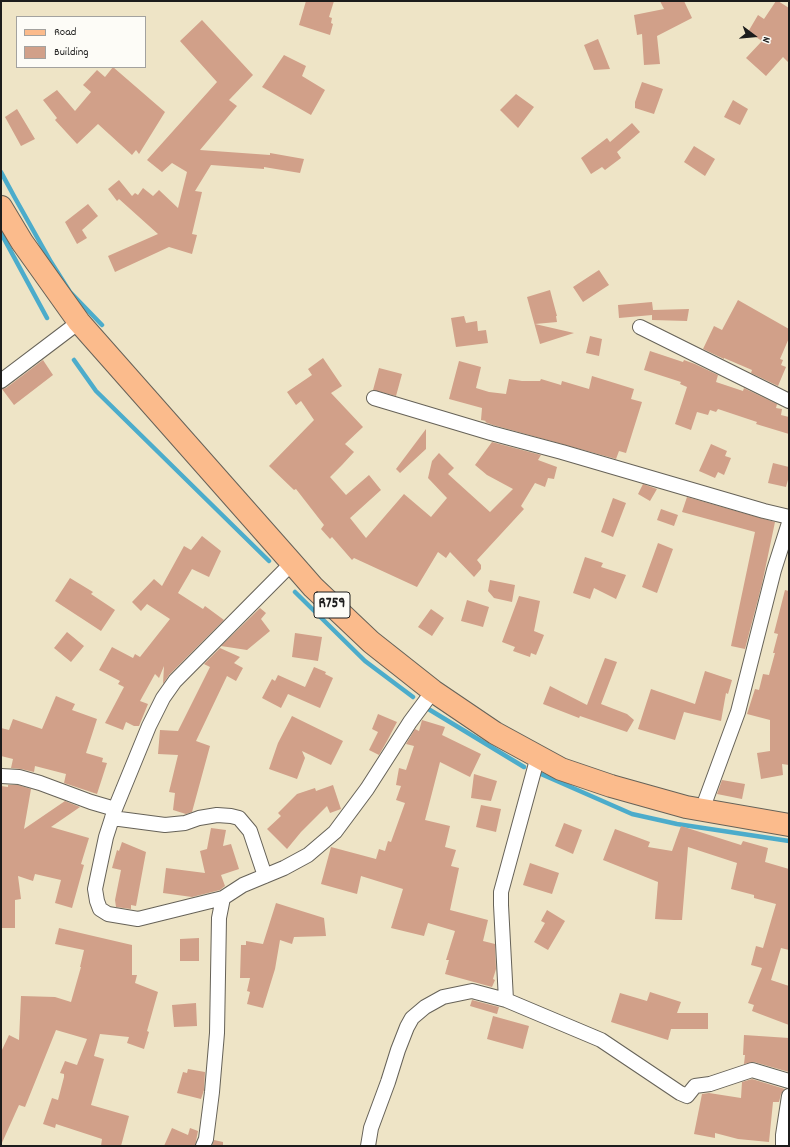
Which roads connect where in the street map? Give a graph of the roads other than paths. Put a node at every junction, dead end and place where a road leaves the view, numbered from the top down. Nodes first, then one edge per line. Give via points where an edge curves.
1 (1, 207) edge
2 (79, 322) junction
3 (640, 327) dead end
4 (1, 381) edge
5 (374, 398) dead end
6 (789, 401) edge
7 (789, 517) edge
8 (789, 523) edge
9 (292, 564) junction
10 (433, 691) junction
11 (538, 756) junction
12 (1, 776) edge
13 (702, 810) junction
14 (113, 814) junction
15 (789, 825) edge
16 (265, 876) junction
17 (223, 898) junction
18 (506, 1000) junction
19 (789, 1081) edge
20 (789, 1096) edge
21 (203, 1146) edge
22 (368, 1146) edge
23 (783, 1146) edge

1 - 2 main road, R759 via 22,242
2 - 4 street
2 - 9 main road, R759
3 - 6 street
5 - 7 street
8 - 13 street via 774,570 738,712
9 - 10 main road, R759 via 371,642
9 - 14 street via 175,681 149,726
10 - 11 main road, R759 via 494,733
10 - 16 street via 335,832 308,855
11 - 13 main road, R759 via 561,768 611,786
11 - 18 street via 501,892
12 - 14 street via 19,777 40,783 91,802
13 - 15 main road, R759
14 - 16 street via 166,825 217,815 239,818 250,831
14 - 17 street via 96,889 96,901 100,909 108,914 138,919
16 - 17 street via 242,885
17 - 21 street via 219,918 217,1032 212,1092
18 - 19 street via 601,1040 687,1096 695,1086 710,1084 752,1070
18 - 22 street via 472,991 443,997 412,1018 371,1128
20 - 23 street

